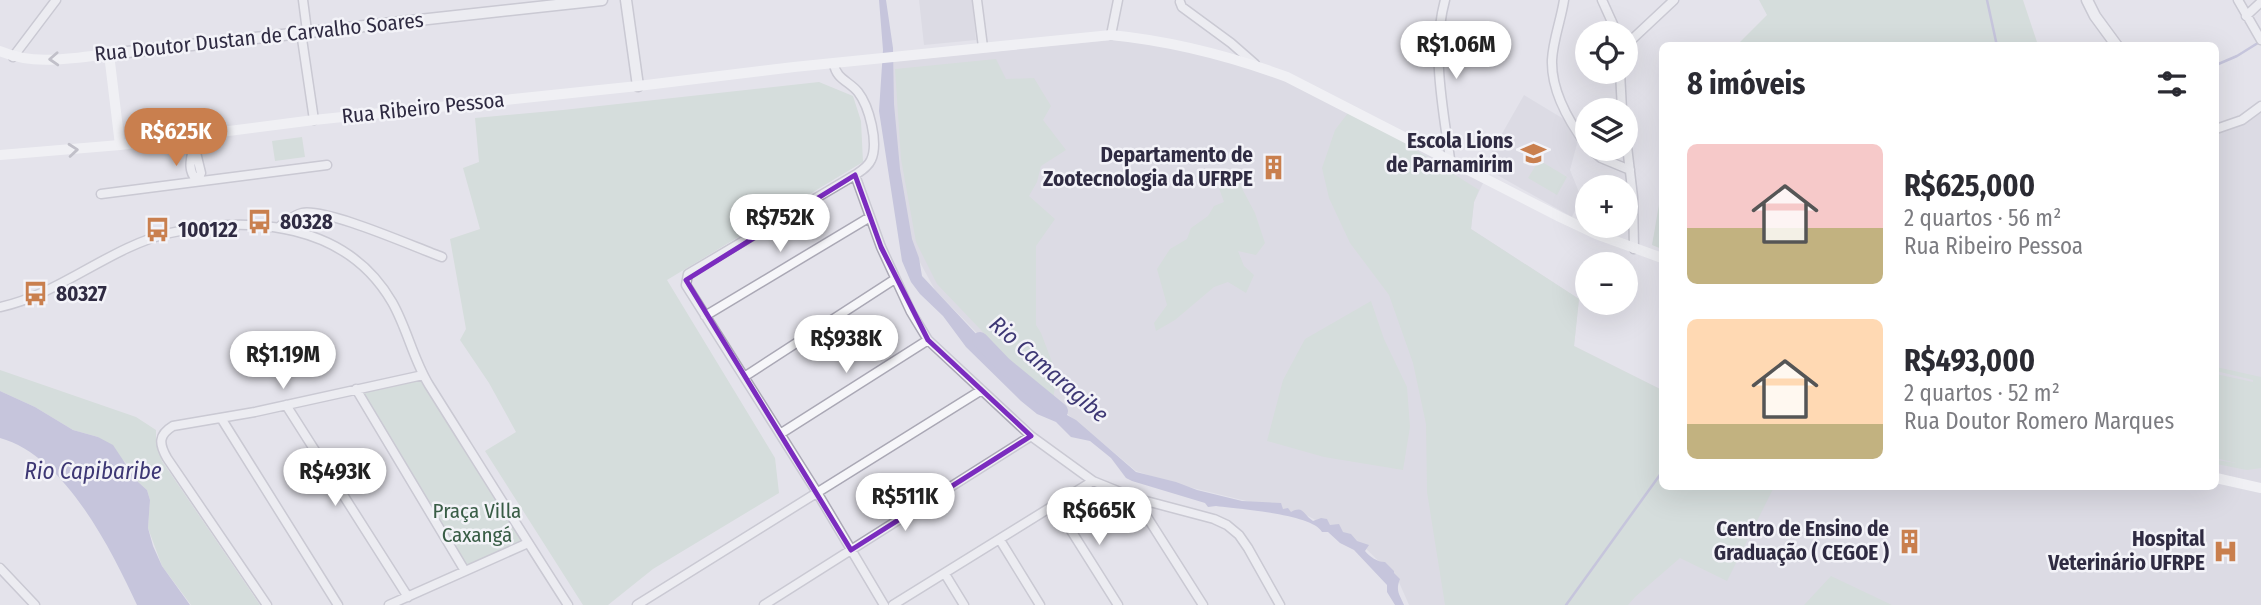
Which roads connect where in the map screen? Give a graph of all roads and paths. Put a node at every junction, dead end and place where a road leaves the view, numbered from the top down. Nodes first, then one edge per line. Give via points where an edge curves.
1 (56, 0) edge
2 (303, 0) edge
3 (602, 0) edge
4 (626, 0) edge
5 (977, 0) edge
6 (1118, 0) edge
7 (1445, 0) edge
8 (1564, 0) edge
9 (1602, 0) edge
10 (1674, 0) edge
11 (2087, 0) edge
12 (2238, 0) edge
13 (1180, 2) dead end
14 (2261, 2) edge
15 (2246, 16) junction
16 (1612, 21) edge
17 (304, 31) junction
18 (1638, 34) edge
19 (1111, 35) junction
20 (2261, 40) edge
21 (2114, 42) edge
22 (983, 47) junction
23 (0, 51) edge
24 (109, 54) junction
25 (13, 57) junction
26 (834, 64) junction
27 (1257, 66) junction
28 (638, 86) junction
29 (2261, 106) edge
30 (314, 120) junction
31 (1575, 126) edge
32 (2219, 128) edge
33 (193, 141) junction
34 (121, 145) junction
35 (0, 155) edge
36 (1450, 159) junction
37 (1608, 161) edge
38 (1629, 161) edge
39 (327, 165) dead end
40 (1630, 170) junction
41 (855, 175) junction
42 (197, 181) junction
43 (101, 194) dead end
44 (870, 217) junction
45 (279, 227) junction
46 (1634, 249) junction
47 (442, 257) dead end
48 (1659, 257) edge
49 (895, 279) junction
50 (0, 307) edge
51 (705, 316) junction
52 (928, 340) junction
53 (423, 375) junction
54 (744, 377) junction
55 (356, 389) junction
56 (981, 391) junction
57 (286, 405) junction
58 (221, 418) junction
59 (780, 434) junction
60 (1031, 436) junction
61 (2219, 479) edge
62 (1093, 481) junction
63 (2261, 488) edge
64 (818, 494) junction
65 (1135, 498) junction
66 (1055, 505) junction
67 (1000, 540) junction
68 (528, 543) junction
69 (851, 550) junction
70 (0, 568) edge
71 (465, 571) junction
72 (945, 574) junction
73 (408, 597) junction
74 (35, 605) edge
75 (267, 605) edge
76 (338, 605) edge
77 (389, 605) edge
78 (568, 605) edge
79 (637, 605) edge
80 (764, 605) edge
81 (884, 605) edge
82 (893, 605) edge
83 (964, 605) edge
84 (1040, 605) edge
85 (1118, 605) edge
86 (1203, 605) edge
87 (1280, 605) edge

1 - 25 street
2 - 17 street
3 - 17 street, Rua Doutor Dustan de Carvalho Soares
4 - 28 street
5 - 22 street
6 - 19 street
7 - 36 street via 1439,36
8 - 31 street via 1552,60 1554,85
9 - 16 street
10 - 18 street
11 - 21 street
12 - 15 street
13 - 27 street
14 - 15 street
15 - 20 street
17 - 24 street, Rua Doutor Dustan de Carvalho Soares
17 - 30 street
19 - 22 main road, Rua Ribeiro Pessoa
19 - 27 main road, Rua Ribeiro Pessoa via 1166,42
22 - 26 main road, Rua Ribeiro Pessoa
23 - 25 main road, Rua Doutor Dustan de Carvalho Soares
24 -> 25 main road, Rua Doutor Dustan de Carvalho Soares via 51,60
24 - 34 main road
26 - 28 main road, Rua Ribeiro Pessoa
26 - 41 street via 838,76 859,93 871,120 873,158
27 - 36 main road, Rua Ribeiro Pessoa
28 - 30 main road, Rua Ribeiro Pessoa
29 - 32 street via 2242,120
30 - 33 main road, Rua Ribeiro Pessoa
33 - 34 main road, Rua Ribeiro Pessoa
33 - 42 street via 201,173
35 -> 34 main road, Rua Ribeiro Pessoa
36 - 46 main road, Rua Ribeiro Pessoa via 1560,217
37 - 40 street
38 - 40 street
39 - 42 street
40 - 46 street
41 - 44 street
41 - 51 street via 693,271 686,285
42 - 43 street
44 - 49 street
44 - 51 street
45 - 47 street via 302,213 324,214
45 - 50 street via 170,233
45 - 53 street via 329,242 366,269 393,303
46 - 48 main road, Rua Ribeiro Pessoa
49 - 52 street
49 - 54 street
51 - 54 street
52 - 56 street
52 - 59 street
53 - 55 street
53 - 68 street
54 - 59 street
55 - 57 street
55 - 71 street
56 - 60 street
56 - 64 street
57 - 58 street
57 - 73 street
58 - 75 street via 173,426 162,436 162,449
58 - 76 street
59 - 64 street
60 - 62 street
60 - 69 street
61 - 63 main road
62 - 65 street
62 - 66 street
64 - 69 street
64 - 79 street
65 - 86 street
65 - 87 street via 1227,525 1248,548
66 - 67 street
66 - 85 street
67 - 72 street
67 - 84 street
68 - 71 street
68 - 78 street
69 - 80 street
69 - 81 street
70 - 74 street
71 - 73 street
72 - 82 street
72 - 83 street
73 - 77 street

